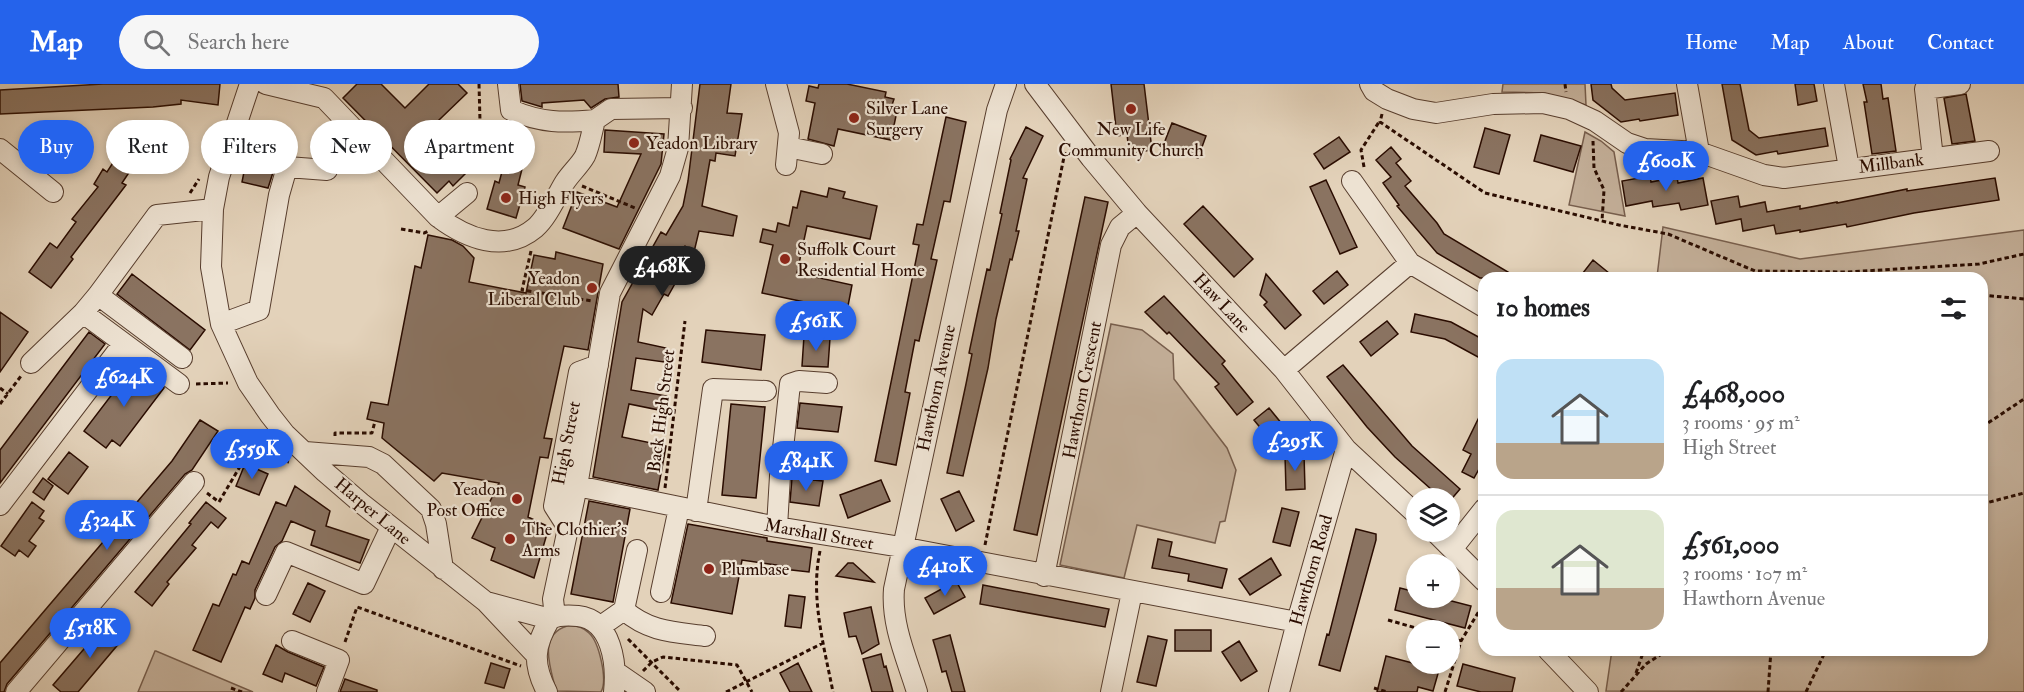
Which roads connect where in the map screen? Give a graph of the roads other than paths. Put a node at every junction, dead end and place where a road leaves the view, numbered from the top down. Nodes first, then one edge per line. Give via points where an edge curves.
1 (250, 84) edge
2 (266, 84) edge
3 (508, 84) edge
4 (682, 84) edge
5 (776, 84) edge
6 (1006, 84) edge
7 (1035, 84) edge
8 (1370, 84) edge
9 (1687, 84) edge
10 (1834, 84) edge
11 (1960, 84) edge
12 (308, 89) edge
13 (682, 108) junction
14 (595, 120) junction
15 (0, 149) edge
16 (1699, 152) junction
17 (1989, 152) dead end
18 (822, 154) dead end
19 (1933, 158) junction
20 (1849, 168) junction
21 (310, 169) edge
22 (1357, 188) road end
23 (53, 192) dead end
24 (467, 193) dead end
25 (213, 209) junction
26 (1137, 213) junction
27 (438, 217) junction
28 (1410, 263) junction
29 (98, 295) junction
30 (1478, 303) edge
31 (82, 313) junction
32 (221, 324) junction
33 (123, 344) junction
34 (182, 358) dead end
35 (31, 363) road end
36 (598, 365) junction
37 (1284, 370) junction
38 (826, 383) dead end
39 (179, 384) road end
40 (766, 391) dead end
41 (1346, 449) junction
42 (305, 453) junction
43 (194, 482) road end
44 (577, 486) junction
45 (0, 505) edge
46 (1406, 505) edge
47 (680, 508) junction
48 (1478, 517) edge
49 (391, 527) junction
50 (777, 527) junction
51 (568, 528) junction
52 (1446, 542) edge
53 (901, 548) junction
54 (1453, 548) junction
55 (637, 550) dead end
56 (443, 569) junction
57 (1478, 575) edge
58 (1044, 576) junction
59 (661, 592) dead end
60 (1132, 592) junction
61 (266, 595) dead end
62 (486, 602) junction
63 (552, 618) junction
64 (611, 619) junction
65 (1297, 622) junction
66 (705, 636) dead end
67 (292, 641) dead end
68 (1554, 656) edge
69 (538, 678) edge
70 (615, 682) edge
71 (641, 689) edge
72 (16, 692) edge
73 (327, 692) edge
74 (917, 692) edge
75 (1111, 692) edge
76 (1279, 692) edge
77 (1588, 692) edge

1 - 25 street, Harper Lane via 219,177
2 - 12 street
3 - 14 street via 511,110 560,123
4 - 13 street, High Street
5 - 18 street via 789,133 787,156
6 - 53 street, Hawthorn Avenue via 997,110
7 - 26 street, Haw Lane
8 - 16 street, Millbank via 1387,99 1436,113 1543,103 1569,109 1627,143 1646,149
9 - 16 street
10 - 20 street, Millbank
11 - 19 street, Millbank via 1925,89
12 - 27 street via 324,98
13 - 14 street via 611,109
13 - 36 street, High Street via 670,176 610,292
14 - 27 street via 585,156 536,227 515,240 483,240 459,232
15 - 23 street
16 - 20 street, Millbank via 1784,178
17 - 19 street, Millbank
19 - 20 street, Millbank
21 - 32 street via 287,167 259,310
22 - 28 street
24 - 27 street
25 - 29 street via 157,215
25 - 32 street, Harper Lane via 211,267
26 - 37 street, Haw Lane
26 - 58 street, Hawthorn Crescent via 1120,227 1111,245
28 - 30 street
28 - 37 street
29 - 31 street
29 - 34 street
31 - 33 street
31 - 35 street
32 - 42 street, Harper Lane via 248,383 270,415
33 - 39 street
33 - 45 street
36 - 44 street, High Street
36 - 51 street, High Street via 579,372 554,506
37 - 41 street, Haw Lane
38 - 50 street via 790,384
40 - 47 street via 712,389
41 - 46 street, Haw Lane
41 - 65 street, Hawthorn Road
42 - 49 street, Harper Lane
42 - 56 street via 369,457 382,464 431,509
43 - 72 street
44 - 47 street, Marshall Street
44 - 51 street, High Street
47 - 50 street, Marshall Street
47 - 59 street
48 - 54 street
49 - 56 street, Harper Lane
49 - 61 street via 364,585 286,552
50 - 53 street, Marshall Street
51 - 63 street, High Street
52 - 54 street
53 - 58 street, Marshall Street
53 - 74 street, Hawthorn Avenue via 893,606
54 - 57 street
55 - 64 street
56 - 62 street, Harper Lane
58 - 60 street, Marshall Street
60 - 65 street, Marshall Street
60 - 75 street
62 - 63 street, Harper Lane
62 - 69 street, Harper Lane
63 - 64 street via 571,615
63 - 69 street, High Street via 540,635
64 - 66 street via 635,620 651,628
64 - 70 street via 609,642
65 - 76 street, Hawthorn Road
67 - 73 street via 339,660
68 - 77 street
70 - 71 street

